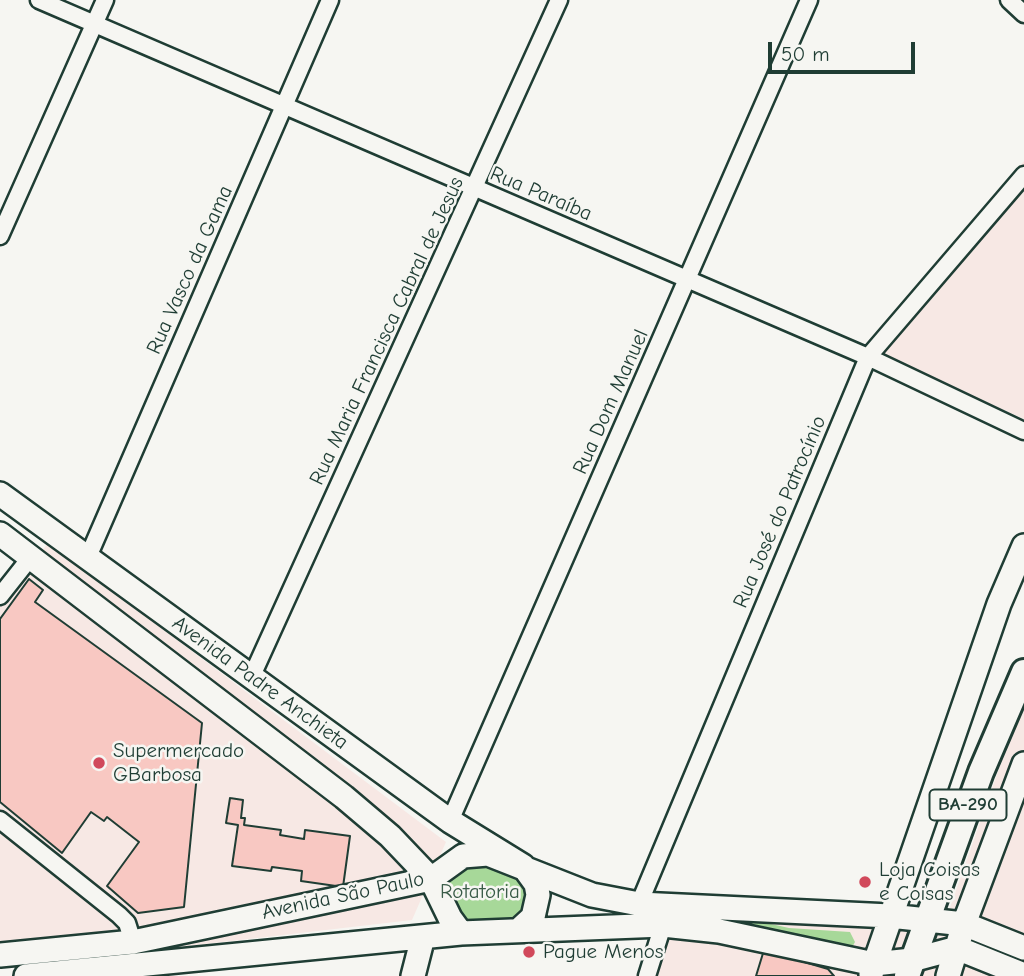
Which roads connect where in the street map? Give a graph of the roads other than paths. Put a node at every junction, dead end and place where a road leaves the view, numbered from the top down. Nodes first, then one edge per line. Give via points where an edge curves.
1 (39, 0) edge
2 (105, 0) edge
3 (330, 0) edge
4 (559, 0) edge
5 (809, 0) edge
6 (1009, 0) edge
7 (1024, 14) edge
8 (95, 23) junction
9 (284, 107) junction
10 (1024, 175) edge
11 (475, 188) junction
12 (0, 236) edge
13 (688, 280) junction
14 (868, 357) junction
15 (1024, 431) edge
16 (0, 494) edge
17 (0, 534) edge
18 (1024, 546) edge
19 (88, 557) junction
20 (30, 558) junction
21 (0, 597) edge
22 (1024, 671) edge
23 (251, 678) junction
24 (1024, 764) edge
25 (0, 820) edge
26 (450, 821) junction
27 (523, 866) junction
28 (431, 878) junction
29 (639, 904) junction
30 (890, 916) junction
31 (925, 920) junction
32 (964, 924) junction
33 (663, 925) junction
34 (521, 928) junction
35 (461, 933) junction
36 (424, 937) junction
37 (133, 942) junction
38 (957, 948) junction
39 (1024, 948) edge
40 (0, 956) edge
41 (189, 967) edge
42 (910, 968) edge
43 (872, 970) edge
44 (1024, 975) edge
45 (26, 976) edge
46 (413, 976) edge
47 (648, 976) edge
48 (948, 976) edge

1 - 8 street, Rua Paraíba
2 - 8 street
3 - 9 street, Rua Vasco da Gama
4 - 11 street, Rua Maria Francisca Cabral de Jesus
5 - 13 street, Rua Dom Manuel
6 - 7 street
8 - 9 street, Rua Paraíba
8 - 12 street
9 - 11 street, Rua Paraíba
9 - 19 street, Rua Vasco da Gama
10 - 14 street, Rua José do Patrocínio
11 - 13 street, Rua Paraíba
11 - 23 street, Rua Maria Francisca Cabral de Jesus
13 - 14 street, Rua Paraíba
13 - 26 street, Rua Dom Manuel
14 - 15 street, Rua Paraíba
14 - 29 street, Rua José do Patrocínio
16 - 19 street, Avenida Padre Anchieta
17 - 20 street, Avenida Padre Anchieta
18 - 30 street via 999,604
19 - 23 street, Avenida Padre Anchieta
20 - 21 street
20 - 28 street, Avenida Padre Anchieta via 344,797
22 - 31 main road, BA-290
23 - 26 street, Avenida Padre Anchieta
24 - 32 street
25 - 37 street via 119,915
26 - 27 street, Avenida Padre Anchieta
27 - 28 street, Avenida São Paulo via 488,854 469,855
27 - 29 street, Avenida São Paulo via 592,895
27 - 34 street via 538,895 533,916
28 - 35 street
28 - 37 street, Avenida São Paulo
29 - 30 street, Avenida São Paulo
30 - 31 street, Avenida São Paulo
30 - 43 street
31 - 32 street, Avenida São Paulo
31 - 42 main road, BA-290
32 - 38 street
32 - 39 street, Avenida São Paulo
33 - 34 street, Avenida São Paulo
33 - 43 street, Avenida São Paulo via 719,931
33 - 47 street
34 - 35 street, Avenida São Paulo
35 - 36 street, Avenida São Paulo
36 - 41 street, Avenida São Paulo
36 - 46 street
37 - 40 street, Avenida São Paulo
38 - 42 street, Avenida São Paulo
38 - 44 street
38 - 48 street
41 - 45 street, Avenida São Paulo
42 - 43 street, Avenida São Paulo

